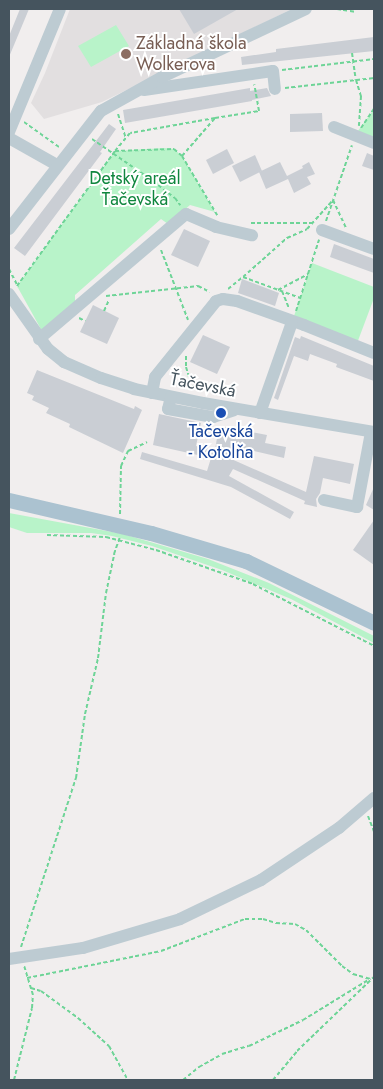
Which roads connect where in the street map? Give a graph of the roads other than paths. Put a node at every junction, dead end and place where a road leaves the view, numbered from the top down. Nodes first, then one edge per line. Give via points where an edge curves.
1 (60, 9) edge
2 (306, 9) edge
3 (275, 89) road end
4 (135, 92) junction
5 (334, 127) dead end
6 (9, 132) edge
7 (9, 138) edge
8 (374, 143) edge
9 (57, 165) junction
10 (320, 227) road end
11 (9, 229) edge
12 (252, 229) road end
13 (374, 249) edge
14 (16, 291) edge
15 (291, 316) junction
16 (39, 339) junction
17 (374, 353) edge
18 (152, 393) junction
19 (260, 413) junction
20 (373, 432) edge
21 (324, 500) dead end
22 (14, 501) edge
23 (374, 623) edge
24 (370, 802) edge
25 (9, 959) edge

1 - 6 street
2 - 4 street
3 - 4 street via 273,71
4 - 9 street via 101,111
5 - 8 street
7 - 9 street
9 - 11 street
10 - 13 street
12 - 16 street via 211,224 186,214
14 - 16 street, Ťačevská
15 - 17 street
15 - 18 street via 217,298 155,377
15 - 19 street
16 - 18 street, Ťačevská via 57,358 72,366 117,384
18 - 19 street, Ťačevská
19 - 20 street, Ťačevská
20 - 21 street via 358,507
22 - 23 main road via 119,532 246,561
24 - 25 street via 331,833 261,880 180,919 92,945

